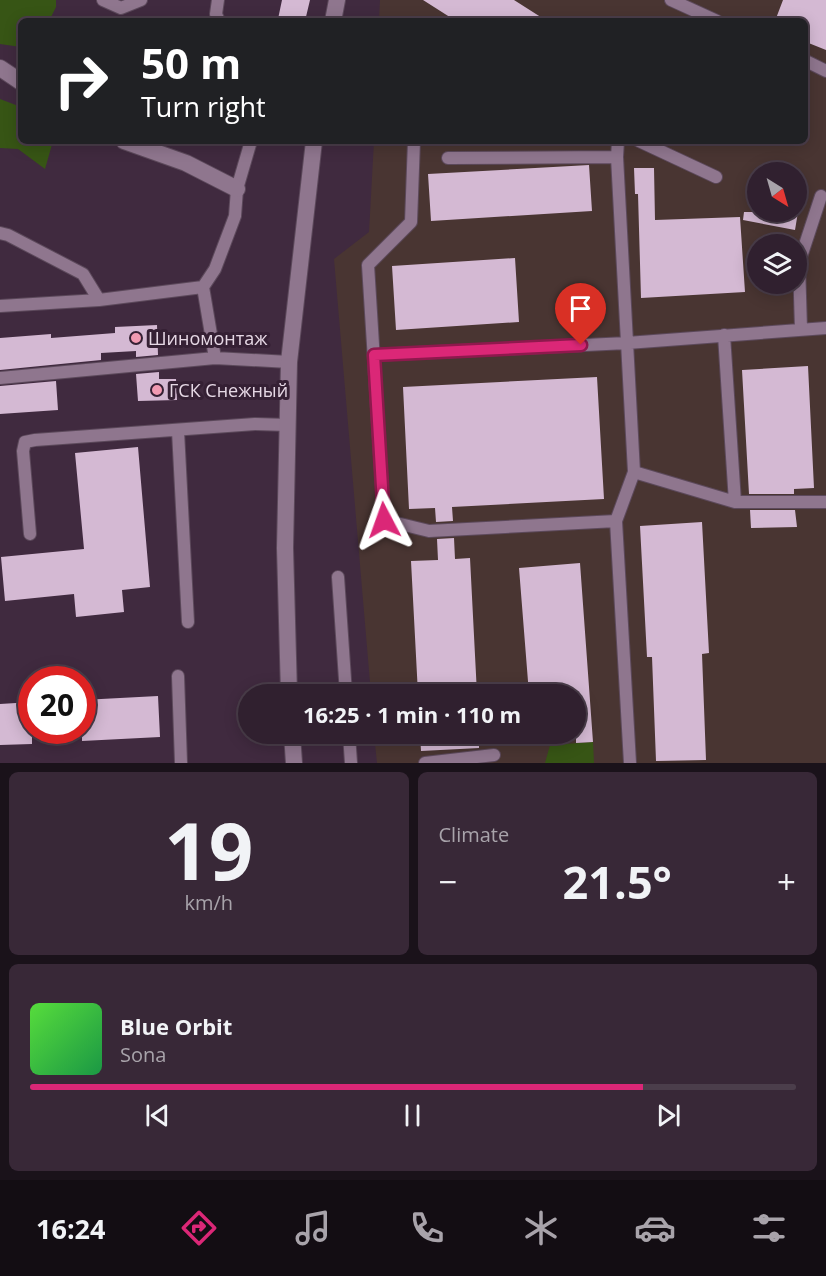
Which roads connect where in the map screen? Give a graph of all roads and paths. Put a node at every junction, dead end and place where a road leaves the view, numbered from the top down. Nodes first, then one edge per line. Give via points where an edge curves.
1 (103, 0) edge
2 (141, 0) edge
3 (218, 0) edge
4 (337, 0) edge
5 (671, 0) edge
6 (214, 18) edge
7 (334, 18) edge
8 (710, 18) edge
9 (808, 62) edge
10 (0, 68) edge
11 (826, 71) edge
12 (18, 80) edge
13 (132, 144) edge
14 (250, 144) edge
15 (314, 144) edge
16 (414, 144) edge
17 (618, 144) edge
18 (645, 144) edge
19 (617, 157) junction
20 (447, 158) dead end
21 (716, 177) dead end
22 (237, 189) junction
23 (821, 196) dead end
24 (0, 233) edge
25 (203, 287) junction
26 (99, 300) junction
27 (0, 306) edge
28 (826, 328) edge
29 (801, 329) junction
30 (724, 335) junction
31 (627, 343) junction
32 (374, 355) junction
33 (215, 358) junction
34 (289, 362) junction
35 (0, 378) edge
36 (288, 425) junction
37 (178, 431) junction
38 (634, 472) junction
39 (735, 502) junction
40 (826, 502) edge
41 (616, 521) junction
42 (30, 534) dead end
43 (338, 577) dead end
44 (188, 622) dead end
45 (178, 676) dead end
46 (289, 684) edge
47 (345, 684) edge
48 (293, 744) edge
49 (350, 744) edge
50 (494, 755) dead end
51 (181, 763) edge
52 (294, 763) edge
53 (351, 763) edge
54 (425, 763) edge
55 (630, 763) edge

1 - 2 lane via 121,8
3 - 6 lane
4 - 7 street
5 - 8 lane
9 - 11 lane
10 - 12 street
13 - 22 street via 186,163
14 - 22 lane
15 - 34 street
16 - 32 lane via 411,222 368,265
17 - 19 lane
18 - 21 lane
19 - 20 lane
19 - 31 lane
22 - 25 lane via 235,216 215,269
23 - 29 lane via 799,263
24 - 26 lane via 83,273
25 - 26 lane
25 - 33 lane
26 - 27 lane
28 - 29 lane
29 - 30 lane
30 - 31 lane
30 - 39 lane
31 - 32 lane
31 - 38 lane
32 - 41 lane via 384,520 429,531
33 - 34 lane
33 - 35 lane
34 - 36 street
36 - 37 lane
36 - 46 street via 285,548
37 - 42 lane via 26,442 23,451
37 - 44 lane
38 - 39 lane
38 - 41 lane
39 - 40 lane
41 - 55 lane
43 - 47 lane
45 - 51 lane
48 - 52 street
49 - 53 lane
50 - 54 lane

